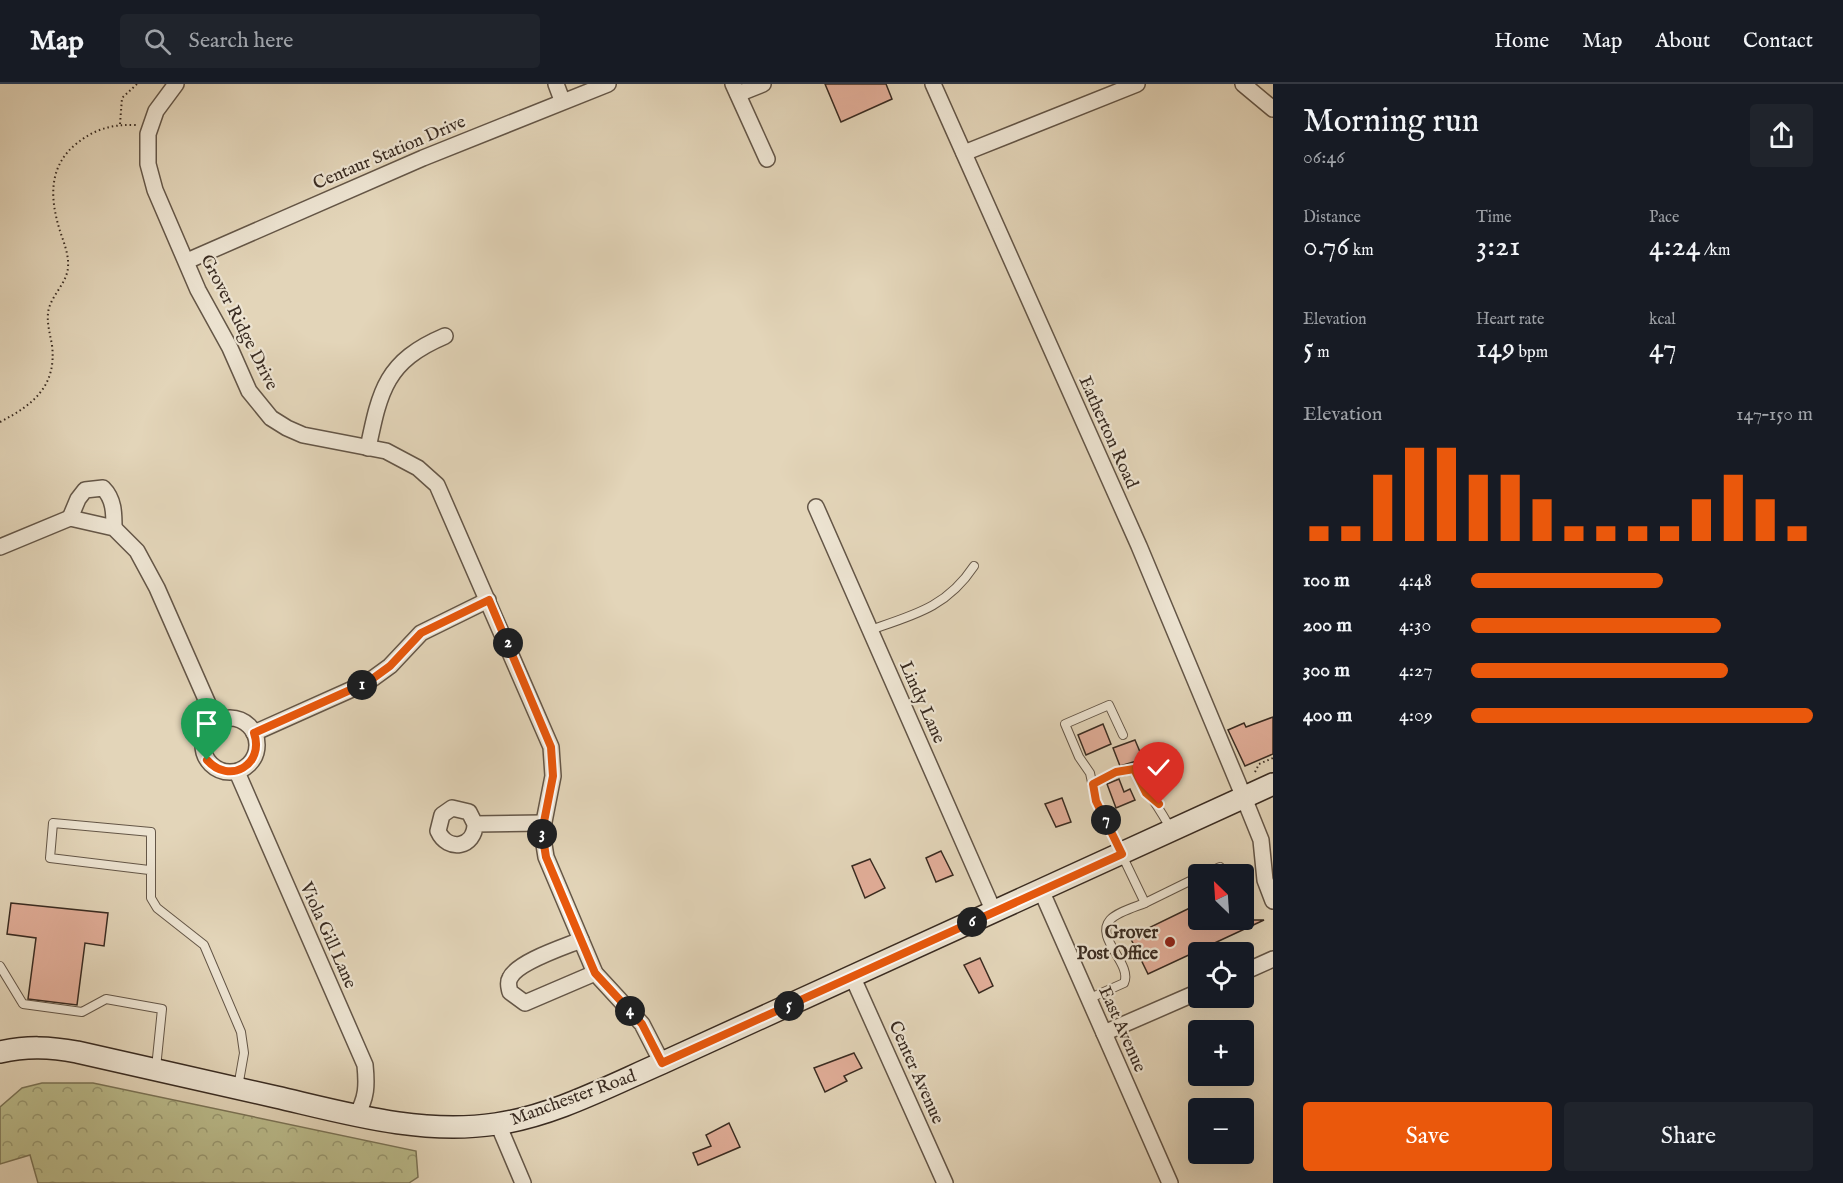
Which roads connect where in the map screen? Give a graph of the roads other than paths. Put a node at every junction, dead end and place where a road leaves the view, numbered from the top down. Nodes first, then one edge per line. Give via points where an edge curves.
1 (176, 84) edge
2 (556, 84) edge
3 (608, 84) edge
4 (764, 84) edge
5 (933, 84) edge
6 (1137, 84) edge
7 (1243, 84) edge
8 (735, 89) edge
9 (562, 100) junction
10 (1273, 109) edge
11 (964, 153) junction
12 (767, 159) dead end
13 (187, 261) junction
14 (445, 336) dead end
15 (368, 448) junction
16 (816, 507) dead end
17 (70, 518) junction
18 (114, 528) junction
19 (0, 547) edge
20 (974, 566) dead end
21 (489, 600) junction
22 (870, 630) junction
23 (216, 722) junction
24 (254, 733) junction
25 (1123, 735) dead end
26 (237, 772) junction
27 (1093, 784) junction
28 (1273, 784) edge
29 (1244, 798) junction
30 (543, 823) junction
31 (475, 824) dead end
32 (1171, 831) junction
33 (1122, 854) junction
34 (1268, 855) edge
35 (149, 870) junction
36 (1188, 882) edge
37 (1041, 890) junction
38 (1273, 901) edge
39 (1145, 903) junction
40 (994, 912) junction
41 (581, 940) junction
42 (1273, 959) edge
43 (0, 966) edge
44 (1254, 968) edge
45 (595, 973) junction
46 (853, 978) junction
47 (1188, 996) edge
48 (1088, 999) junction
49 (1104, 1034) junction
50 (0, 1052) edge
51 (662, 1063) junction
52 (156, 1070) junction
53 (238, 1089) junction
54 (356, 1116) junction
55 (498, 1124) junction
56 (523, 1183) edge
57 (945, 1183) edge
58 (1170, 1183) edge

1 - 13 street, Grover Ridge Drive via 156,111 146,151 155,190
2 - 9 street
3 - 9 street, Centaur Station Drive
4 - 8 street
5 - 11 street, Eatherton Road
6 - 11 street
7 - 10 street
8 - 12 street
9 - 13 street, Centaur Station Drive
11 - 29 street, Eatherton Road via 1139,546
13 - 15 street, Grover Ridge Drive via 198,290 261,408 303,435
14 - 15 street via 414,352 390,378 382,390
15 - 21 street, Grover Ridge Drive via 398,456 437,485
16 - 22 street, Lindy Lane
17 - 18 street
17 - 18 street via 85,490 103,488 113,504
17 - 19 street
18 - 23 street via 137,551 152,579
20 - 22 lane via 959,588 933,606
21 - 24 street via 421,633 390,666 368,682
21 - 30 street, Grover Ridge Drive via 551,747 553,776
22 - 40 street, Lindy Lane
23 - 24 street via 233,718
23 - 26 street via 205,735 203,752 220,771
24 - 26 street via 255,756
25 - 27 lane via 1109,705 1065,724
26 - 54 street, Viola Gill Lane via 365,1065 368,1087
27 - 32 lane via 1116,772 1134,769 1146,793 1159,804
27 - 33 lane via 1096,801
28 - 29 street, Manchester Road
29 - 32 street, Manchester Road
29 - 34 street, Eatherton Road
30 - 31 street
30 - 41 street, Grover Ridge Drive via 546,857
32 - 33 street, Manchester Road
33 - 37 street, Manchester Road
33 - 39 lane
34 - 38 street, Eatherton Road via 1265,880
35 - 35 lane via 151,832 52,823 50,858
35 - 53 lane via 151,898 157,908 204,945 241,1032 244,1053
36 - 39 lane
37 - 40 street, Manchester Road
37 - 48 street, East Avenue
39 - 48 lane via 1111,919 1106,926 1126,974 1124,983
40 - 46 street, Manchester Road
41 - 45 street, Grover Ridge Drive
41 - 45 street via 520,966 510,976 510,992 525,1003
42 - 44 street
43 - 52 lane via 23,1004 82,1012 106,999 162,1009
45 - 51 street, Grover Ridge Drive via 642,1024
46 - 51 street, Manchester Road
46 - 57 street, Center Avenue
47 - 49 street
48 - 49 street, East Avenue
49 - 58 street, East Avenue
50 - 52 street, Manchester Road via 50,1047
51 - 55 street, Manchester Road via 561,1105
52 - 53 street, Manchester Road
53 - 54 street, Manchester Road
54 - 55 street, Manchester Road via 416,1126
55 - 56 street

